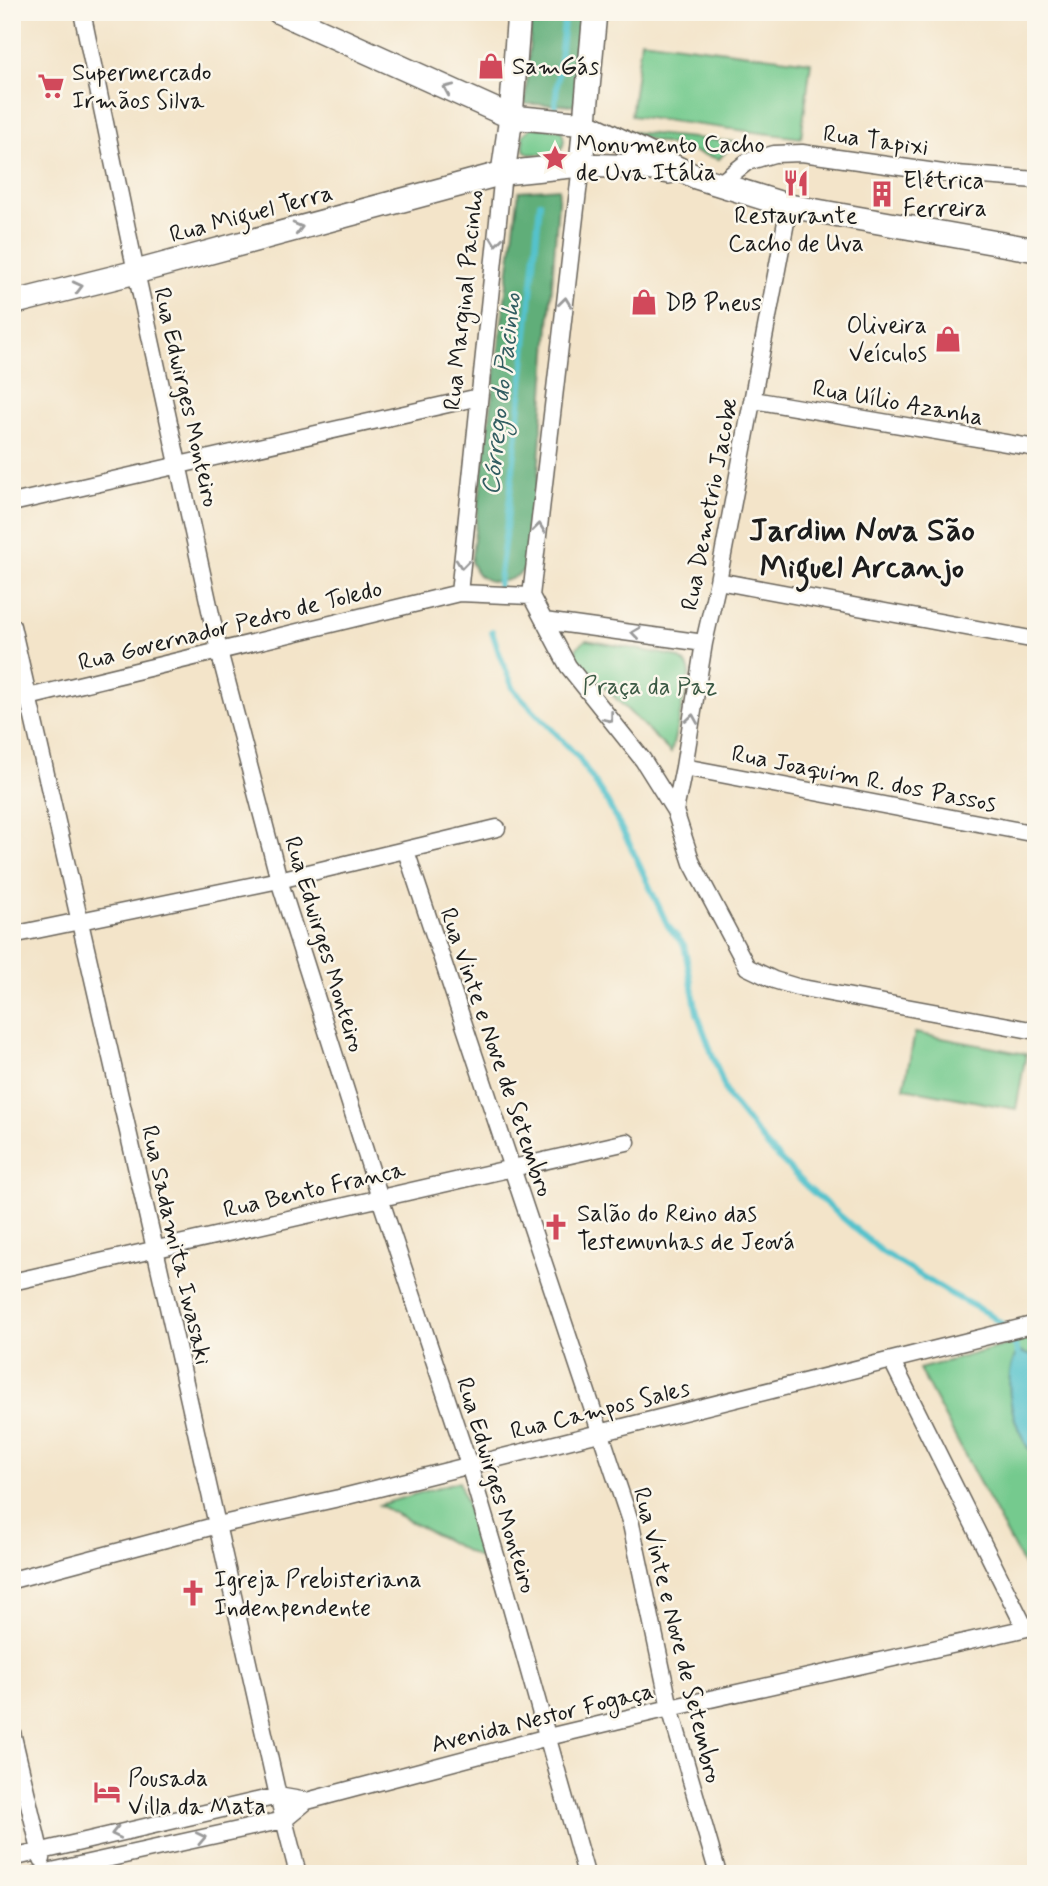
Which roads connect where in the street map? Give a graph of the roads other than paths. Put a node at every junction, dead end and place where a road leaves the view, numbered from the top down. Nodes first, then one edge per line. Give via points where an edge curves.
1 (82, 12) edge
2 (279, 12) edge
3 (519, 12) edge
4 (595, 12) edge
5 (518, 118) junction
6 (581, 124) junction
7 (572, 166) junction
8 (511, 172) junction
9 (696, 177) junction
10 (1036, 180) edge
11 (719, 185) junction
12 (789, 206) junction
13 (1036, 250) edge
14 (136, 272) junction
15 (12, 303) edge
16 (480, 397) junction
17 (753, 400) junction
18 (1036, 448) edge
19 (177, 464) junction
20 (12, 502) edge
21 (718, 581) junction
22 (459, 593) junction
23 (531, 596) junction
24 (544, 621) junction
25 (12, 626) edge
26 (1036, 640) edge
27 (704, 643) junction
28 (219, 650) junction
29 (20, 699) edge
30 (684, 767) junction
31 (675, 811) junction
32 (497, 828) dead end
33 (1036, 834) edge
34 (406, 851) junction
35 (279, 880) junction
36 (79, 921) junction
37 (12, 935) edge
38 (1036, 1031) edge
39 (627, 1142) dead end
40 (512, 1169) junction
41 (380, 1198) junction
42 (155, 1249) junction
43 (12, 1282) edge
44 (1036, 1324) edge
45 (892, 1361) junction
46 (600, 1433) junction
47 (469, 1465) junction
48 (218, 1525) junction
49 (12, 1580) edge
50 (1031, 1627) edge
51 (670, 1708) junction
52 (12, 1732) edge
53 (548, 1737) junction
54 (278, 1796) junction
55 (307, 1801) junction
56 (284, 1820) junction
57 (41, 1851) junction
58 (12, 1858) edge
59 (43, 1873) edge
60 (298, 1874) edge
61 (586, 1874) edge
62 (718, 1874) edge

1 - 14 street, Rua Edwirges Monteiro
5 -> 2 main road
3 - 5 main road, Rua Marginal Pacinho
4 - 6 main road
5 - 6 main road
5 - 8 main road, Rua Marginal Pacinho
6 - 7 main road
6 - 9 main road
7 - 8 main road, Rua Miguel Terra
7 - 9 main road, Rua Miguel Terra via 640,167
23 -> 7 street
14 -> 8 main road, Rua Miguel Terra
8 -> 16 street, Rua Marginal Pacinho
9 - 11 main road
10 - 11 street, Rua Tapixi via 943,173 802,153 774,154 747,162
11 - 12 main road
12 - 13 main road
12 - 17 street, Rua Demetrio Jacobe
15 -> 14 main road, Rua Miguel Terra
14 - 19 street, Rua Edwirges Monteiro
16 - 19 street
16 -> 22 street, Rua Marginal Pacinho
17 - 18 street, Rua Uílio Azanha
17 - 21 street, Rua Demetrio Jacobe
19 - 20 street
19 - 28 street, Rua Edwirges Monteiro
21 - 26 street
21 - 27 street, Rua Demetrio Jacobe
22 - 23 street, Rua Governador Pedro de Toledo
22 - 28 street, Rua Governador Pedro de Toledo
23 - 24 street
27 -> 24 street
24 -> 31 street via 568,666 643,761
25 - 29 street, Rua Sadamita Iwasaki
30 -> 27 street, Rua Demetrio Jacobe
28 - 29 street, Rua Governador Pedro de Toledo
28 - 35 street, Rua Edwirges Monteiro
29 - 36 street, Rua Sadamita Iwasaki
30 - 31 street, Rua Demetrio Jacobe
30 - 33 street, Rua Joaquim R. dos Passos
31 - 38 street via 692,863 747,967 797,987
32 - 34 street
34 - 35 street
34 - 40 street, Rua Vinte e Nove de Setembro
35 - 36 street
35 - 41 street, Rua Edwirges Monteiro
36 - 37 street
36 - 42 street, Rua Sadamita Iwasaki
39 - 40 street, Rua Bento Franca
40 - 41 street, Rua Bento Franca
40 - 46 street, Rua Vinte e Nove de Setembro
41 - 42 street, Rua Bento Franca
41 - 47 street, Rua Edwirges Monteiro
42 - 43 street, Rua Bento Franca
42 - 48 street, Rua Sadamita Iwasaki
44 - 45 street, Rua Campos Sales
45 - 46 street, Rua Campos Sales
45 - 50 street
46 - 47 street, Rua Campos Sales
46 - 51 street, Rua Vinte e Nove de Setembro via 631,1524
47 - 48 street, Rua Campos Sales
47 - 53 street, Rua Edwirges Monteiro
48 - 49 street, Rua Campos Sales
48 - 54 street, Rua Sadamita Iwasaki
50 - 51 street, Avenida Nestor Fogaça
51 - 53 street, Avenida Nestor Fogaça
51 - 62 street, Rua Vinte e Nove de Setembro
52 - 57 street
53 - 55 street, Avenida Nestor Fogaça
53 - 61 street, Rua Edwirges Monteiro
54 - 55 street, Avenida Nestor Fogaça
54 - 56 street, Rua Sadamita Iwasaki
54 -> 57 street, Avenida Nestor Fogaça
55 - 56 street, Avenida Nestor Fogaça
59 -> 56 street, Avenida Nestor Fogaça
56 - 60 street, Rua Sadamita Iwasaki
57 - 58 street, Avenida Nestor Fogaça
57 - 59 street

